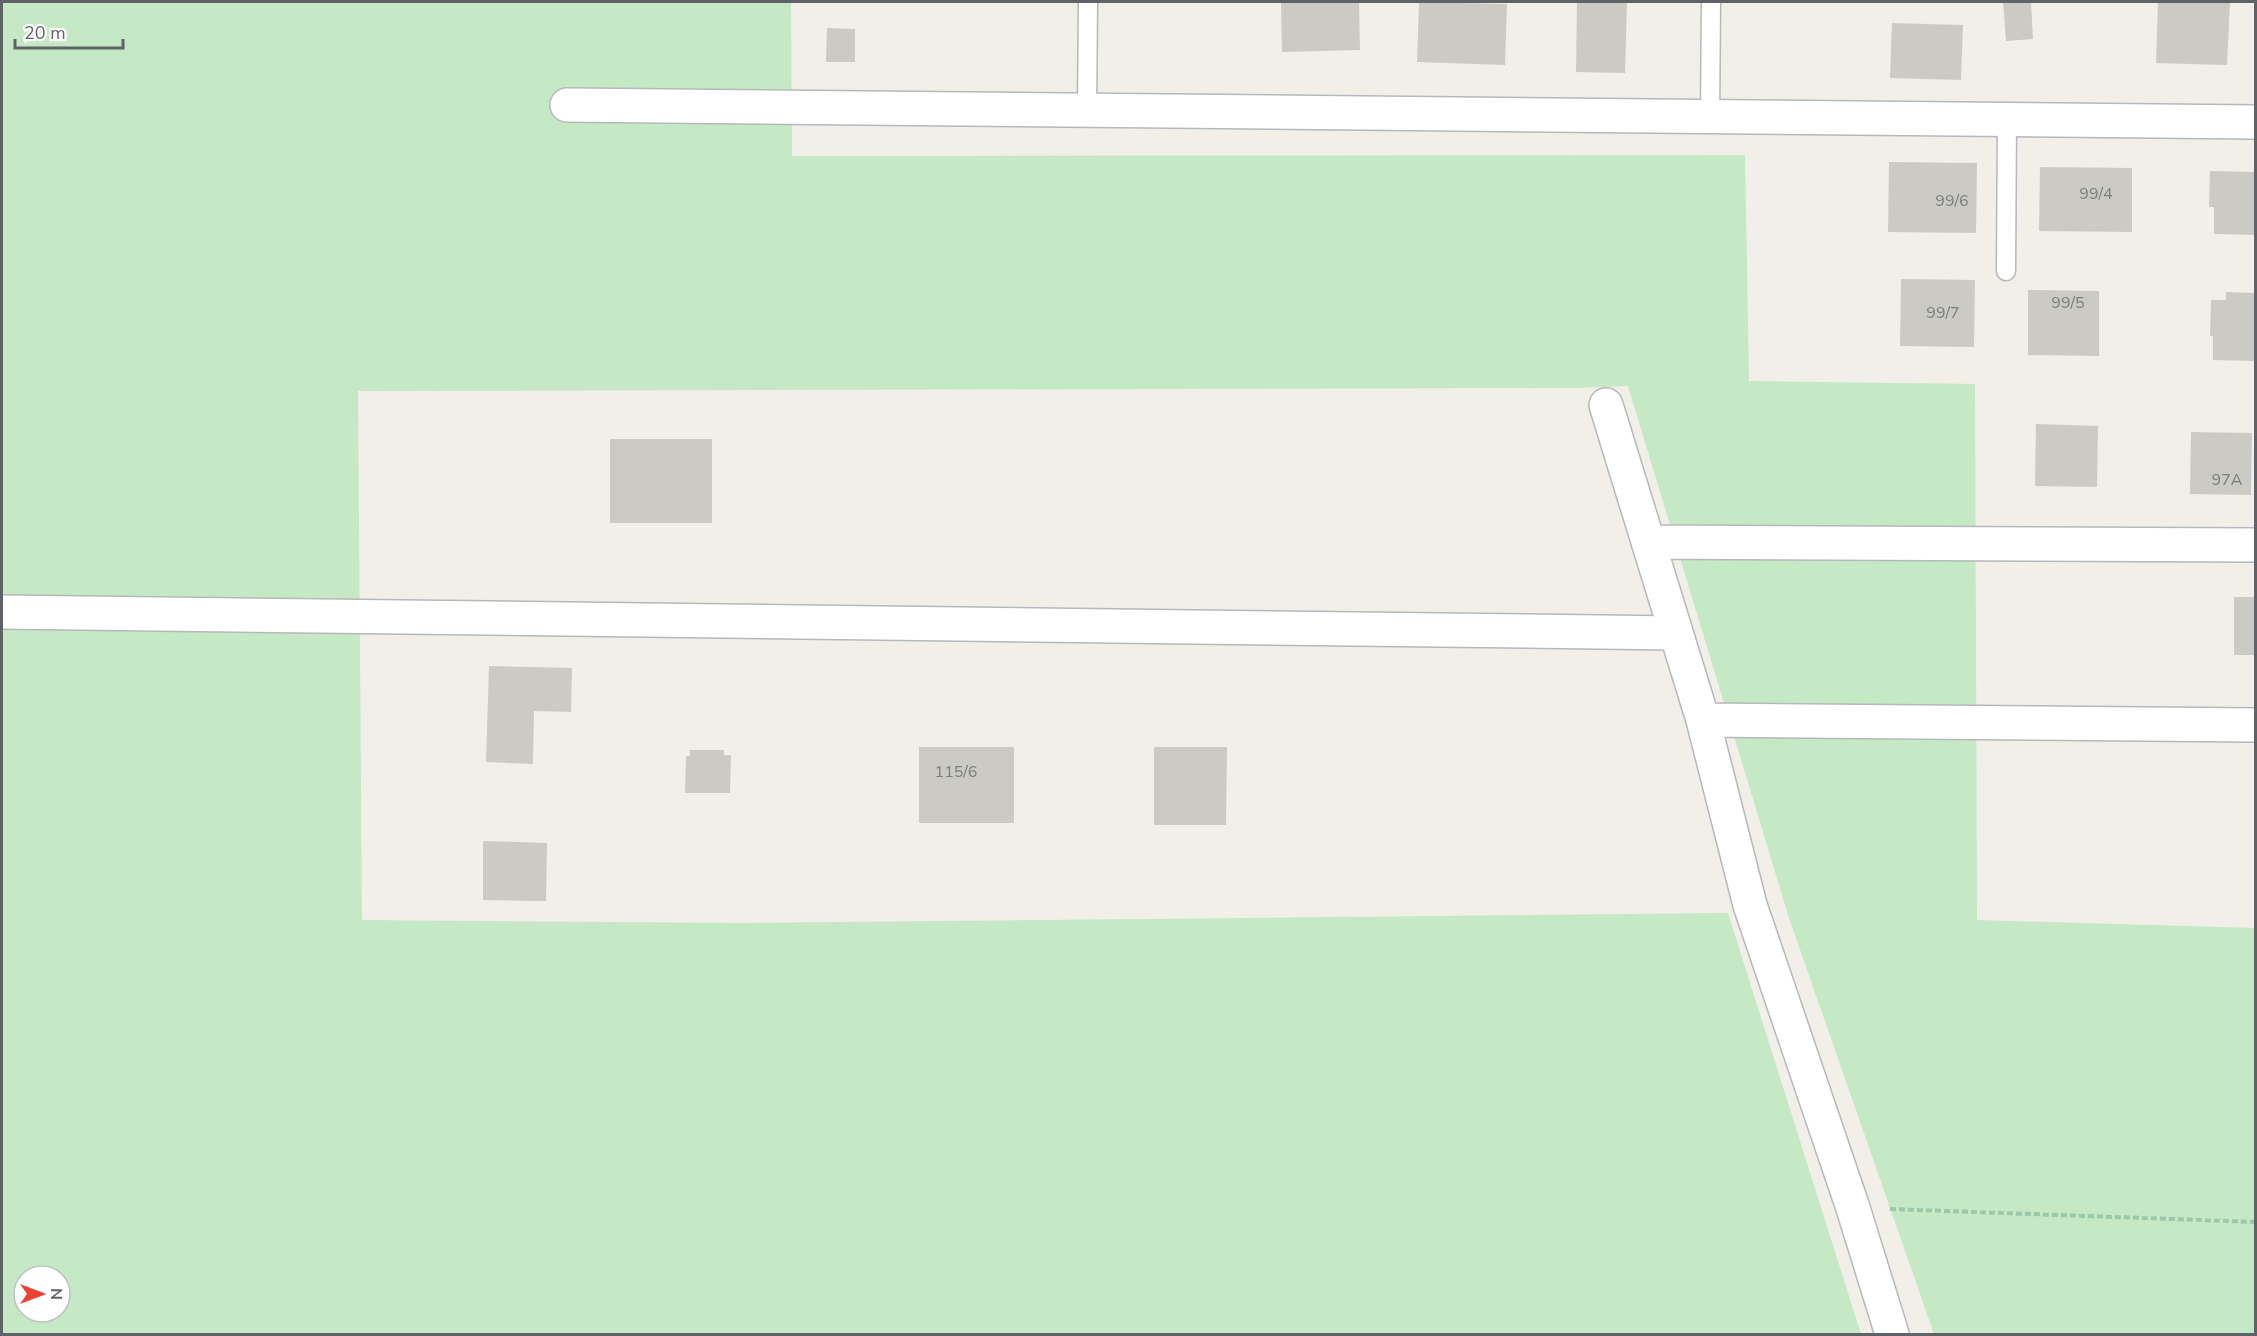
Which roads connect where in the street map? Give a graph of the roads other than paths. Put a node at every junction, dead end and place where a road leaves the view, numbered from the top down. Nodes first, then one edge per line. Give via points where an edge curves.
1 (1089, 2) edge
2 (1711, 2) edge
3 (567, 105) dead end
4 (1087, 110) junction
5 (1710, 117) junction
6 (2007, 119) junction
7 (2256, 122) edge
8 (2006, 271) dead end
9 (1606, 405) dead end
10 (1648, 542) junction
11 (2256, 545) edge
12 (2, 612) edge
13 (1676, 633) junction
14 (1703, 720) junction
15 (2256, 725) edge
16 (1892, 1335) edge

1 - 4 lane
2 - 5 lane
3 - 4 street
4 - 5 street
5 - 6 street
6 - 7 street
6 - 8 lane
9 - 10 street
10 - 11 street
10 - 13 street
12 - 13 street
13 - 14 street
14 - 15 street
14 - 16 street via 1750,905

